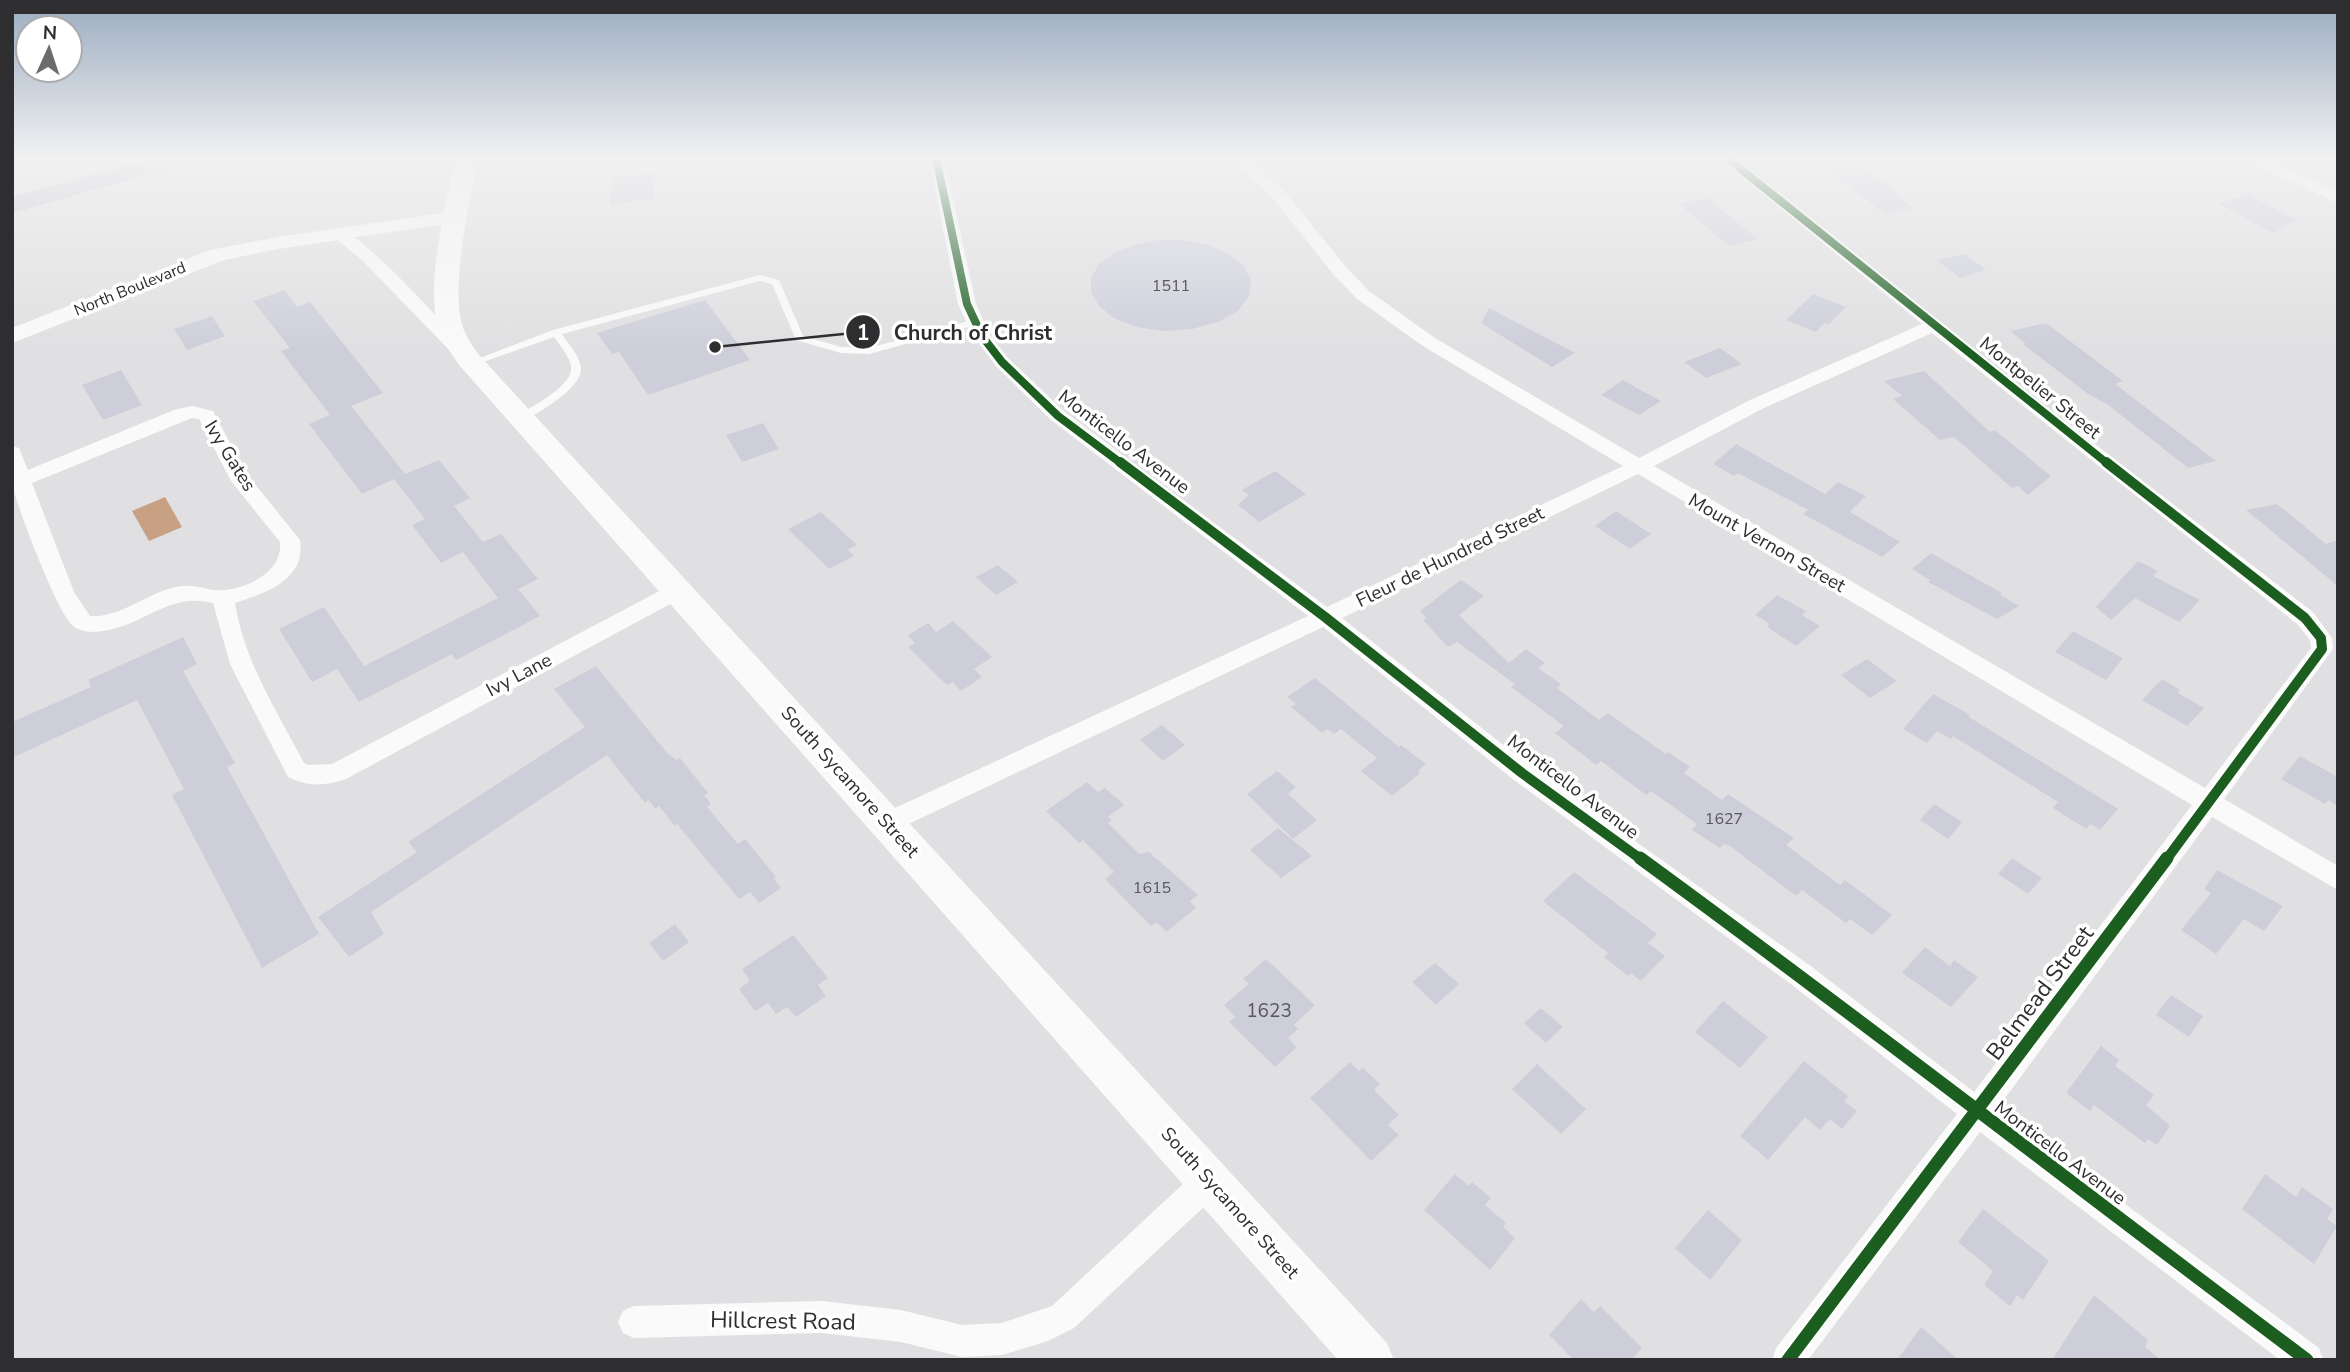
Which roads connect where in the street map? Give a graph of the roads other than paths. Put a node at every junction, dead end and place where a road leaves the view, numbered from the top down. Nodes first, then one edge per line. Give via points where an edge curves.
1 (425, 222) edge
2 (457, 222) edge
3 (948, 222) edge
4 (1301, 222) edge
5 (1807, 222) edge
6 (341, 235) junction
7 (976, 322) junction
8 (1935, 325) junction
9 (556, 332) junction
10 (12, 336) edge
11 (470, 362) junction
12 (521, 418) junction
13 (12, 452) edge
14 (1637, 467) junction
15 (20, 481) junction
16 (677, 591) junction
17 (223, 598) junction
18 (1325, 617) junction
19 (2322, 649) joint
20 (2208, 802) junction
21 (887, 823) junction
22 (2338, 879) edge
23 (1977, 1112) junction
24 (1209, 1181) junction
25 (634, 1322) dead end
26 (1370, 1360) edge
27 (1788, 1360) edge
28 (2307, 1360) edge

1 - 6 street, North Boulevard
2 - 11 main road, South Sycamore Street via 448,318
3 - 7 street, Monticello Avenue via 967,304
4 - 14 street, Mount Vernon Street via 1340,271 1380,310
5 - 8 street, Montpelier Street
6 - 10 street, North Boulevard via 218,255
6 - 11 street
7 - 9 lane via 869,351 841,350 799,338 776,282 760,278
7 - 18 street, Monticello Avenue via 1002,362 1058,416
8 - 14 street, Fleur de Hundred Street via 1757,404
8 - 19 street, Montpelier Street via 2305,618 2321,638
9 - 11 lane
9 - 12 lane via 577,375 569,386
11 - 12 main road, South Sycamore Street
12 - 16 main road, South Sycamore Street
13 - 15 street, Ivy Gates
14 - 18 street, Fleur de Hundred Street
14 - 20 street, Mount Vernon Street
15 - 17 street, Ivy Gates via 62,589 78,618 87,624 114,621 171,595 191,592
15 - 17 street, Ivy Gates via 181,414 206,415 238,476 294,550 272,579
16 - 17 street, Ivy Lane via 338,772 320,776 296,770 233,646
16 - 21 main road, South Sycamore Street
18 - 21 street, Fleur de Hundred Street
18 - 23 street, Monticello Avenue via 1522,773 1802,976
19 - 20 street, Belmead Street
20 - 22 street, Mount Vernon Street
20 - 23 street, Belmead Street
21 - 24 main road, South Sycamore Street
23 - 27 street, Belmead Street
23 - 28 street, Monticello Avenue
24 - 25 street, Hillcrest Road via 1063,1317 1002,1339 962,1341 901,1326 822,1317
24 - 26 main road, South Sycamore Street

